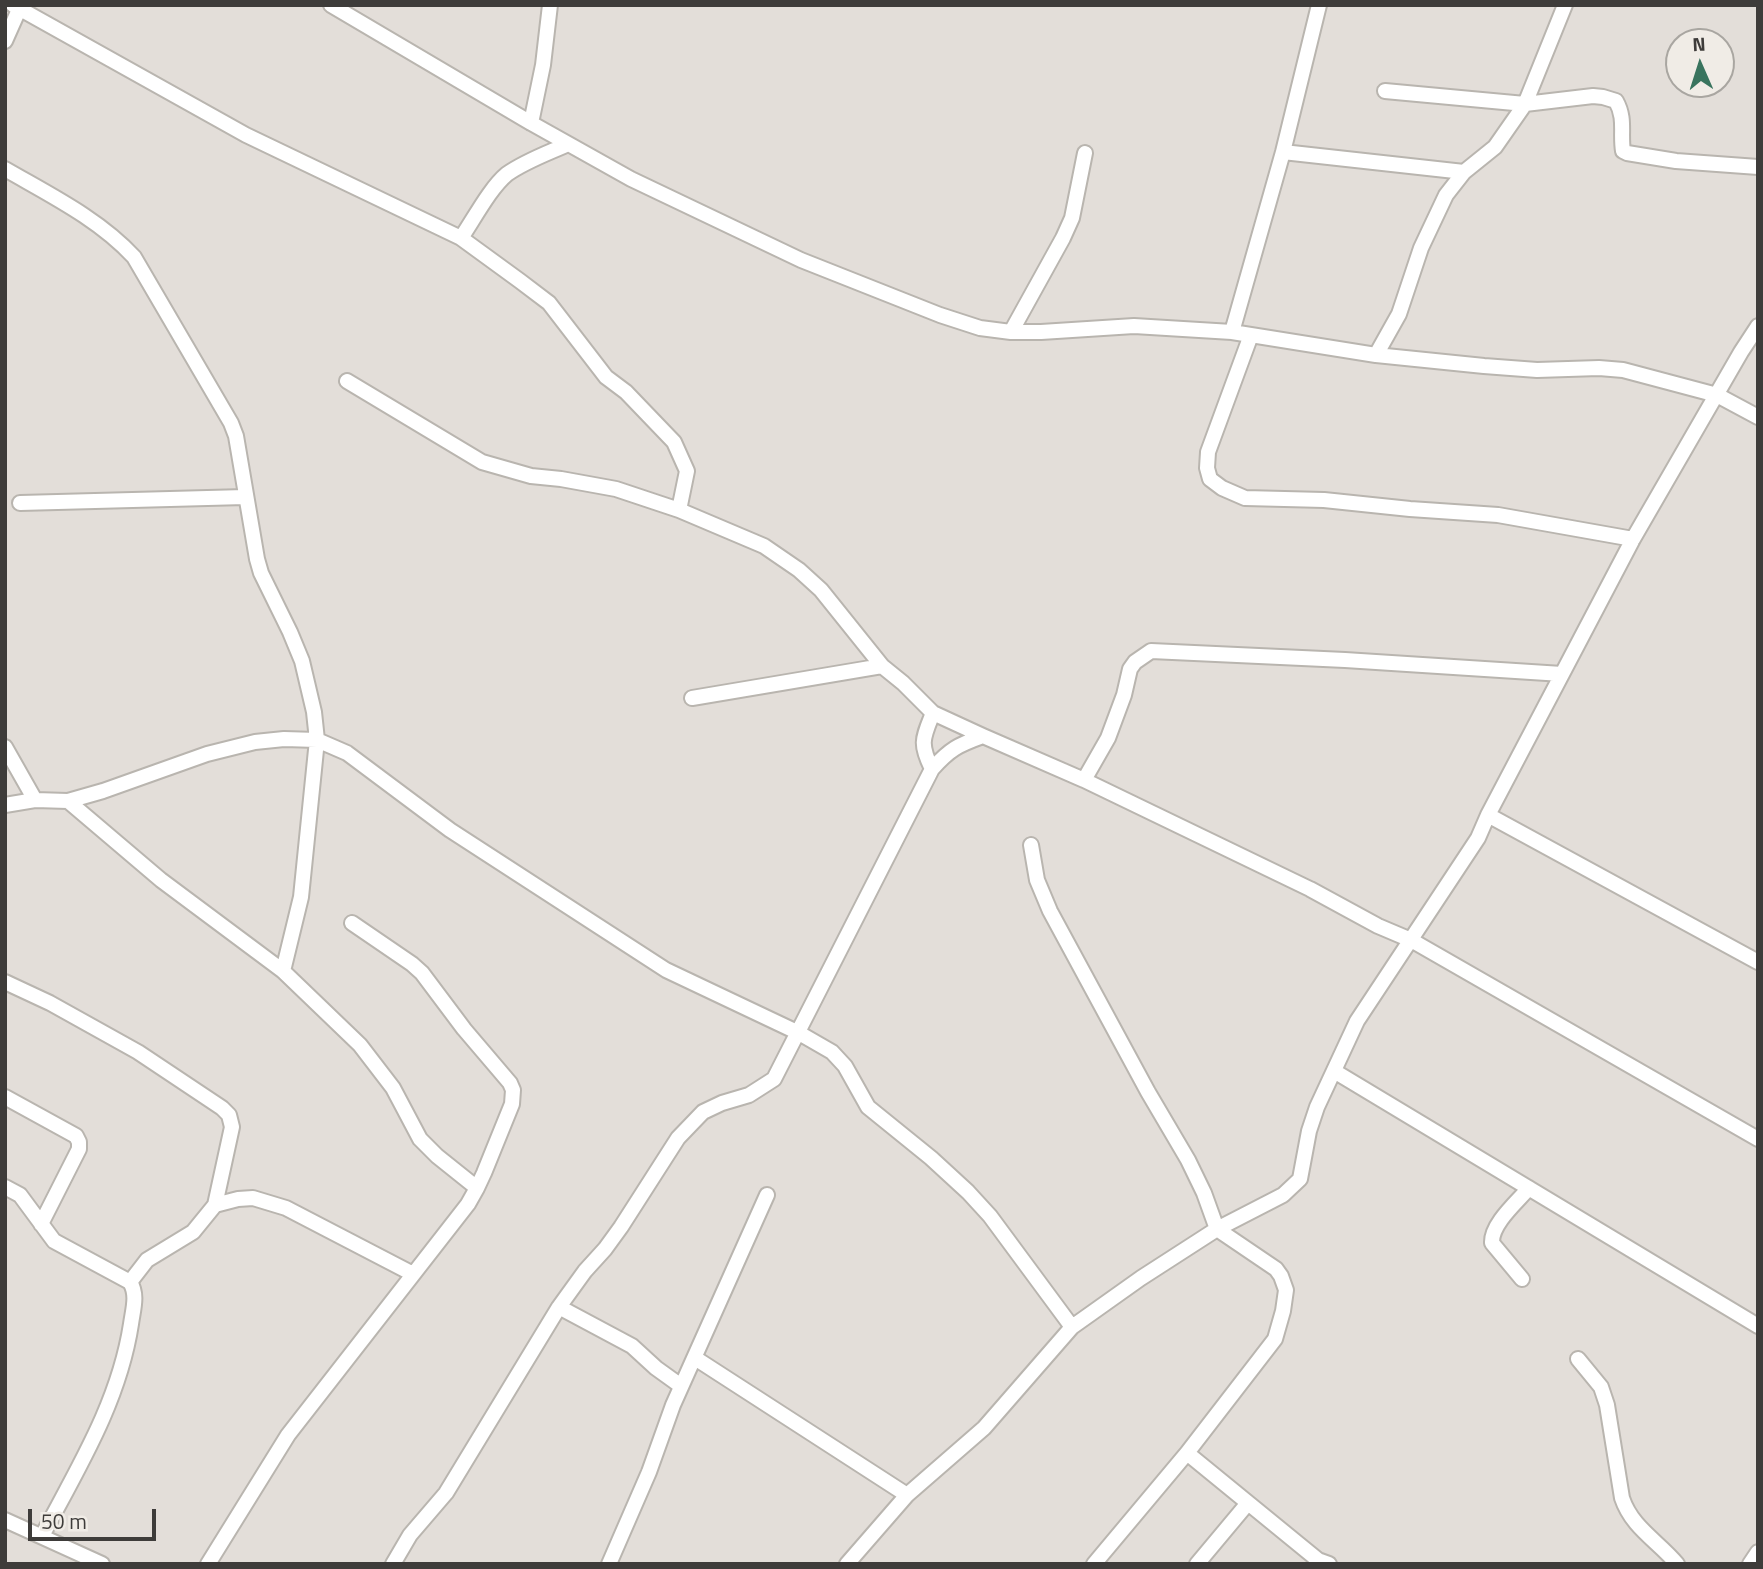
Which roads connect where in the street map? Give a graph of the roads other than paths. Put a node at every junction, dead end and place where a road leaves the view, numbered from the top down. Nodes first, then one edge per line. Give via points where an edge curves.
1 (331, 5) edge
2 (550, 5) edge
3 (1319, 5) edge
4 (1565, 5) edge
5 (18, 7) edge
6 (5, 41) edge
7 (1385, 91) dead end
8 (1525, 104) junction
9 (531, 123) junction
10 (568, 144) junction
11 (1283, 152) junction
12 (1085, 153) dead end
13 (1758, 167) edge
14 (5, 169) edge
15 (1464, 172) junction
16 (461, 238) junction
17 (1758, 326) edge
18 (1232, 331) junction
19 (1011, 332) junction
20 (1251, 335) junction
21 (1376, 355) junction
22 (347, 381) dead end
23 (1717, 395) junction
24 (1758, 417) edge
25 (245, 496) junction
26 (20, 503) dead end
27 (680, 510) junction
28 (1633, 538) junction
29 (881, 666) junction
30 (1562, 674) junction
31 (692, 698) dead end
32 (933, 713) junction
33 (983, 737) junction
34 (317, 740) junction
35 (5, 747) edge
36 (932, 769) junction
37 (1084, 779) junction
38 (34, 800) junction
39 (68, 801) junction
40 (5, 805) edge
41 (1488, 815) junction
42 (1031, 845) dead end
43 (352, 923) dead end
44 (1411, 940) junction
45 (1758, 962) edge
46 (283, 971) junction
47 (5, 982) edge
48 (799, 1033) junction
49 (1334, 1071) junction
50 (5, 1097) edge
51 (1758, 1139) edge
52 (5, 1187) edge
53 (477, 1188) junction
54 (1529, 1188) junction
55 (766, 1195) dead end
56 (215, 1205) junction
57 (41, 1224) junction
58 (1217, 1229) junction
59 (413, 1274) junction
60 (1522, 1279) dead end
61 (130, 1282) junction
62 (559, 1307) junction
63 (1758, 1325) edge
64 (1072, 1327) junction
65 (695, 1358) junction
66 (1578, 1359) dead end
67 (681, 1386) junction
68 (1187, 1453) junction
69 (907, 1495) junction
70 (1248, 1503) junction
71 (5, 1520) edge
72 (42, 1536) junction
73 (1758, 1552) edge
74 (1101, 1561) edge
75 (102, 1564) edge
76 (208, 1564) edge
77 (393, 1564) edge
78 (609, 1564) edge
79 (847, 1564) edge
80 (1197, 1564) edge
81 (1329, 1564) edge
82 (1676, 1564) edge
83 (1750, 1564) edge

1 - 9 street
2 - 9 street
3 - 11 street
4 - 8 street
5 - 6 street
5 - 16 street via 246,135
7 - 8 street
8 - 13 street via 1593,96 1611,99 1619,108 1623,151 1676,161
8 - 15 street via 1495,147
9 - 10 street
10 - 16 street via 508,174
10 - 19 street via 801,260 940,315
11 - 15 street
11 - 18 street
12 - 19 street via 1072,218
14 - 25 street via 97,224 134,257 231,423
15 - 21 street via 1446,195 1421,248 1399,314
16 - 27 street via 549,303 606,377 626,391 674,442 687,471
17 - 23 street
18 - 19 street via 1134,326
18 - 20 street
20 - 21 street
20 - 28 street via 1208,452 1210,479 1222,488 1245,498 1498,514
21 - 23 street via 1537,370 1623,370
22 - 27 street via 482,462 531,476 616,489
23 - 24 street
23 - 28 street
25 - 26 street
25 - 34 street via 261,573 302,661
27 - 29 street via 764,546 799,570 821,590
28 - 30 street
29 - 31 street
29 - 32 street
30 - 37 street via 1151,651 1130,669 1108,738
30 - 41 street
32 - 33 street
32 - 36 street via 923,742
33 - 36 street via 954,747
33 - 37 street
34 - 39 street via 284,739 231,747
34 - 46 street via 301,897
34 - 48 street via 347,753 450,830 666,970
35 - 38 street
36 - 48 street
37 - 44 street
38 - 39 street
38 - 40 street
39 - 46 street via 161,880
41 - 44 street via 1478,838
41 - 45 street
42 - 58 street via 1037,880 1050,911 1188,1160
43 - 53 street via 422,973 510,1083 512,1104
44 - 49 street via 1357,1021
44 - 51 street
46 - 53 street via 360,1045 393,1088 420,1139
47 - 56 street via 138,1052 229,1115 232,1127
48 - 62 street via 774,1079 749,1095 703,1112 678,1138 621,1227
48 - 64 street via 832,1052 868,1107 968,1192
49 - 54 street
49 - 58 street via 1309,1131 1300,1179 1283,1195
50 - 57 street via 76,1136 79,1142
52 - 57 street via 20,1195
53 - 59 street
54 - 60 street via 1495,1227 1492,1237
54 - 63 street
55 - 65 street
56 - 59 street via 253,1198 286,1208
56 - 61 street via 194,1232 147,1260
57 - 61 street via 54,1241
58 - 64 street
58 - 68 street via 1276,1269 1286,1290 1275,1339
59 - 76 street via 288,1435
61 - 72 street via 135,1296 116,1387
62 - 67 street via 632,1346
62 - 77 street via 446,1493 410,1535
64 - 69 street via 984,1428
65 - 67 street
65 - 69 street
66 - 82 street via 1601,1387 1607,1405 1626,1511
67 - 78 street
68 - 70 street
68 - 74 street
69 - 79 street
70 - 80 street
70 - 81 street
71 - 72 street
72 - 75 street
73 - 83 street

